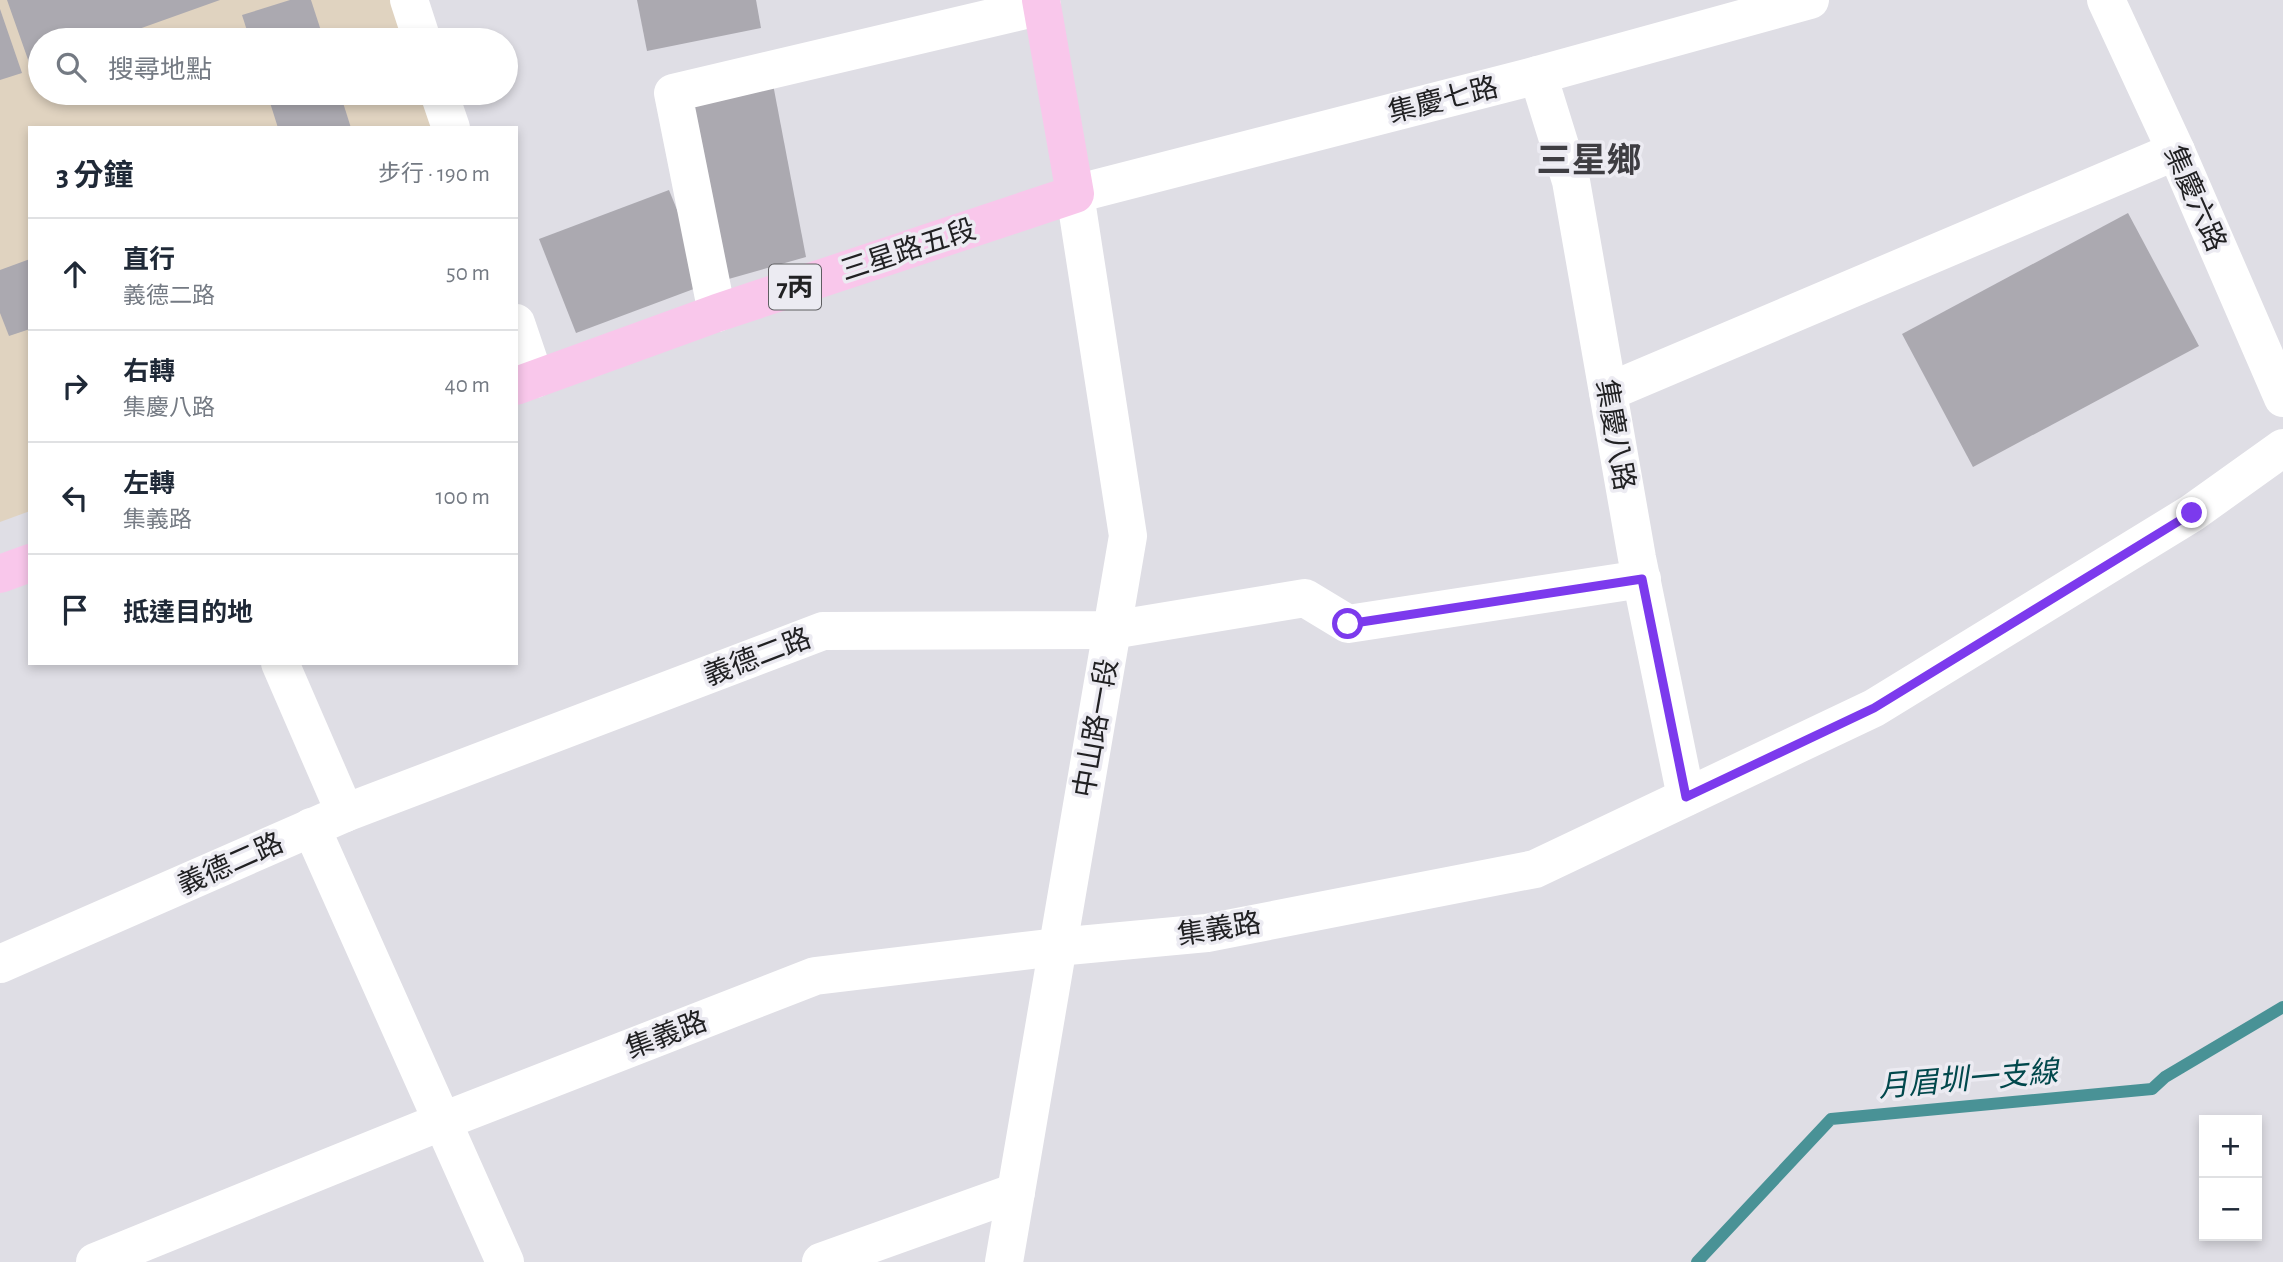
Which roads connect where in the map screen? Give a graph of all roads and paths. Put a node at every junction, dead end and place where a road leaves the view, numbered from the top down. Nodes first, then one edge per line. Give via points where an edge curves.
1 (408, 0) edge
2 (1810, 0) edge
3 (2106, 0) edge
4 (1041, 3) edge
5 (418, 28) edge
6 (1538, 75) junction
7 (443, 105) edge
8 (450, 126) edge
9 (2176, 150) junction
10 (1075, 194) junction
11 (717, 313) junction
12 (518, 335) edge
13 (526, 382) edge
14 (1608, 392) junction
15 (2283, 398) edge
16 (2281, 454) edge
17 (28, 564) edge
18 (0, 574) edge
19 (1642, 579) junction
20 (1112, 630) junction
21 (281, 665) edge
22 (1686, 797) junction
23 (328, 820) junction
24 (1057, 947) junction
25 (0, 964) edge
26 (443, 1121) junction
27 (1016, 1192) junction
28 (95, 1262) edge
29 (505, 1262) edge
30 (821, 1262) edge
31 (1004, 1262) edge

1 - 5 street
2 - 6 street, 集慶七路
3 - 9 street, 集慶六路
4 - 10 main road
4 - 11 street via 673,93
6 - 10 street, 集慶七路
6 - 14 street, 集慶八路 via 1571,181
7 - 8 street
9 - 14 street
9 - 15 street, 集慶六路
10 - 11 main road, 三星路五段 / 7丙
10 - 20 street, 中山路一段 via 1128,536
11 - 13 main road, 三星路五段 / 7丙
12 - 13 street
14 - 19 street, 集慶八路
16 - 22 street, 集義路 via 1874,708
17 - 18 main road
19 - 20 street, 義德二路 via 1348,624 1305,598
19 - 22 street, 集慶八路
20 - 23 street, 義德二路 via 823,631
20 - 24 street, 中山路一段
21 - 23 street
22 - 24 street, 集義路 via 1535,869 1207,933
23 - 25 street, 義德二路
23 - 26 street
24 - 26 street, 集義路 via 815,976
24 - 27 street, 中山路一段
26 - 28 street, 集義路
26 - 29 street
27 - 30 street
27 - 31 street, 中山路一段

